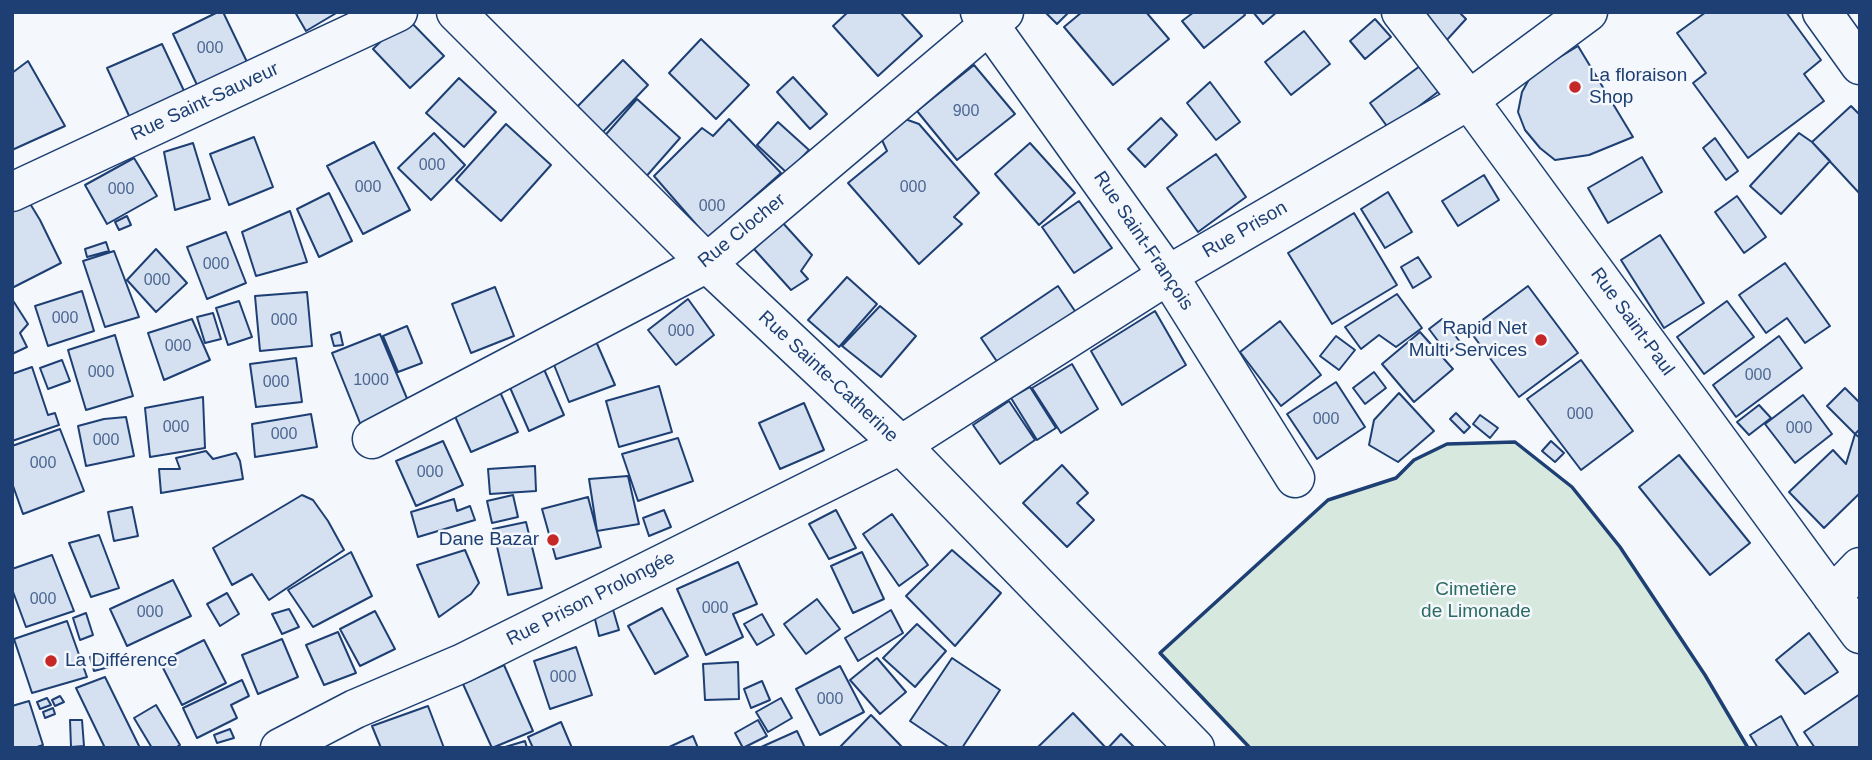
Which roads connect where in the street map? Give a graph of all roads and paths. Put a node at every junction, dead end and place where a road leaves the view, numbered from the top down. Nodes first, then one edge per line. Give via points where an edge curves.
1 (398, 12) edge
2 (456, 12) edge
3 (1401, 12) edge
4 (1588, 12) edge
5 (1822, 12) edge
6 (991, 16) edge
7 (1860, 65) edge
8 (1469, 100) junction
9 (12, 192) edge
10 (707, 263) junction
11 (1168, 275) junction
12 (372, 439) dead end
13 (901, 445) junction
14 (1295, 478) dead end
15 (1860, 567) edge
16 (1832, 596) junction
17 (1860, 634) edge
18 (280, 748) edge
19 (1195, 748) edge

1 - 9 street, Rue Saint-Sauveur
2 - 10 street, Rue Sainte-Catherine
3 - 8 street, Rue Saint-Paul
4 - 8 street, Rue Prison
5 - 7 street
6 - 10 street, Rue Clocher
6 - 11 street, Rue Saint-François
8 - 11 street, Rue Prison
8 - 16 street, Rue Saint-Paul
10 - 12 street, Rue Clocher
10 - 13 street, Rue Sainte-Catherine
11 - 13 street, Rue Prison
11 - 14 street, Rue Saint-François
13 - 18 street, Rue Prison Prolongée via 463,663 355,709
13 - 19 street, Rue Sainte-Catherine
15 - 16 street
16 - 17 street, Rue Saint-Paul

